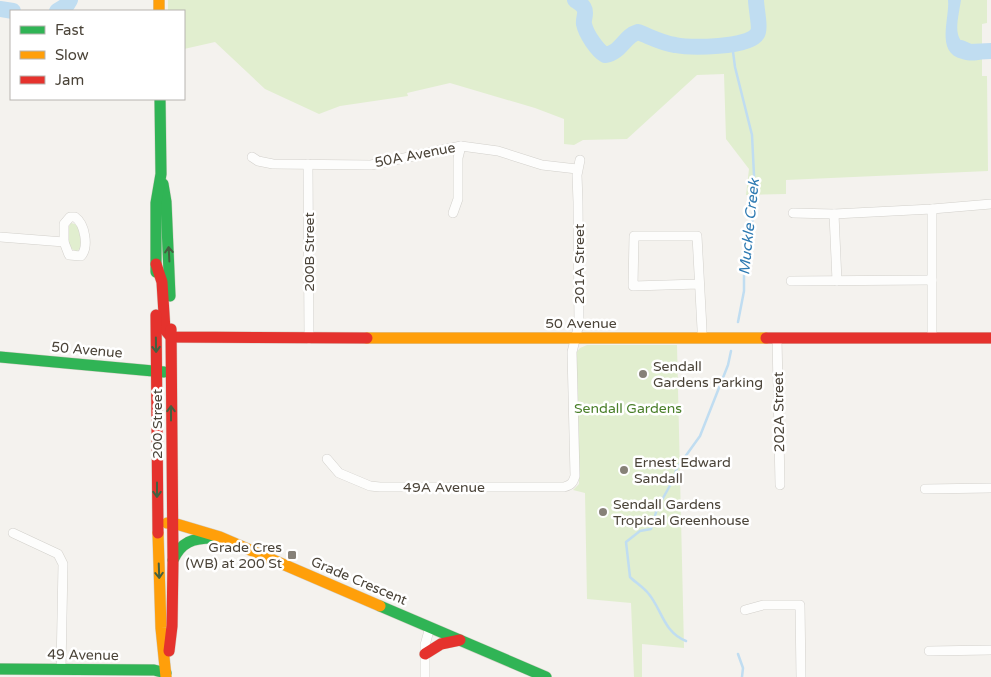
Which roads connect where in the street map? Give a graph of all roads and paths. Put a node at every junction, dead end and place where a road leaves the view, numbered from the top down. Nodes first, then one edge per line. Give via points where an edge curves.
1 (160, 100) edge
2 (461, 146) junction
3 (252, 157) dead end
4 (308, 164) junction
5 (578, 164) joint
6 (161, 174) junction
7 (991, 204) edge
8 (932, 209) junction
9 (453, 213) dead end
10 (793, 213) dead end
11 (834, 214) junction
12 (0, 237) edge
13 (64, 242) dead end
14 (156, 264) junction
15 (932, 280) junction
16 (791, 281) dead end
17 (836, 281) junction
18 (699, 284) junction
19 (171, 337) junction
20 (575, 338) junction
21 (702, 338) junction
22 (777, 338) junction
23 (932, 338) junction
24 (991, 338) edge
25 (309, 339) junction
26 (0, 357) edge
27 (156, 371) junction
28 (172, 373) junction
29 (327, 459) dead end
30 (780, 485) dead end
31 (570, 486) joint
32 (991, 488) edge
33 (925, 489) dead end
34 (158, 522) junction
35 (172, 523) junction
36 (13, 533) dead end
37 (220, 537) junction
38 (173, 560) junction
39 (746, 610) dead end
40 (430, 628) junction
41 (460, 640) junction
42 (991, 650) edge
43 (929, 652) dead end
44 (425, 654) junction
45 (0, 669) edge
46 (61, 669) junction
47 (166, 675) edge
48 (425, 677) edge
49 (546, 677) edge
50 (801, 677) edge

1 - 6 street, 200 Street
2 - 4 street, 50A Avenue via 371,165
2 - 5 street, 50A Avenue via 498,151 542,165
2 - 9 street via 458,198
3 - 4 street, 50A Avenue via 266,163
4 - 25 street, 200B Street
5 - 20 street, 201A Street via 579,324
6 - 14 street, 200 Street via 156,203
19 -> 6 street, 200 Street via 166,202
7 - 8 street
8 - 11 street
8 - 15 street
10 - 11 street
11 - 17 street
12 - 13 street
14 - 19 street via 162,282 165,330
14 -> 27 street, 200 Street
15 - 17 street
15 - 23 street
16 - 17 street
18 - 18 street via 697,236 634,236 633,286
18 - 21 street
19 - 25 street, 50 Avenue
19 - 28 street, 200 Street
20 - 21 street, 50 Avenue
20 - 25 street, 50 Avenue
20 - 31 street, 201A Street via 572,352 575,476
21 - 22 street, 50 Avenue
22 - 23 street, 50 Avenue
22 - 30 street, 202A Street
23 - 24 street, 50 Avenue
26 - 27 street, 50 Avenue
27 - 28 street, 50 Avenue
27 -> 34 street, 200 Street
35 -> 28 street, 200 Street
29 - 31 street, 49A Avenue via 339,473 370,486
32 - 33 street
34 - 35 street, Grade Crescent
34 -> 47 street, 200 Street via 161,628
35 - 37 street, Grade Crescent
35 - 38 street, 200 Street
36 - 46 street via 62,558
37 - 38 street via 198,538 185,543
37 - 40 street, Grade Crescent
38 - 47 street, 200 Street via 172,626
39 - 50 street via 763,605 800,605
40 - 41 street, Grade Crescent
40 - 44 street
41 - 44 street via 447,640
41 - 49 street, Grade Crescent
42 - 43 street
44 - 48 street
45 - 46 street, 49 Avenue
46 - 47 street, 49 Avenue via 154,670

